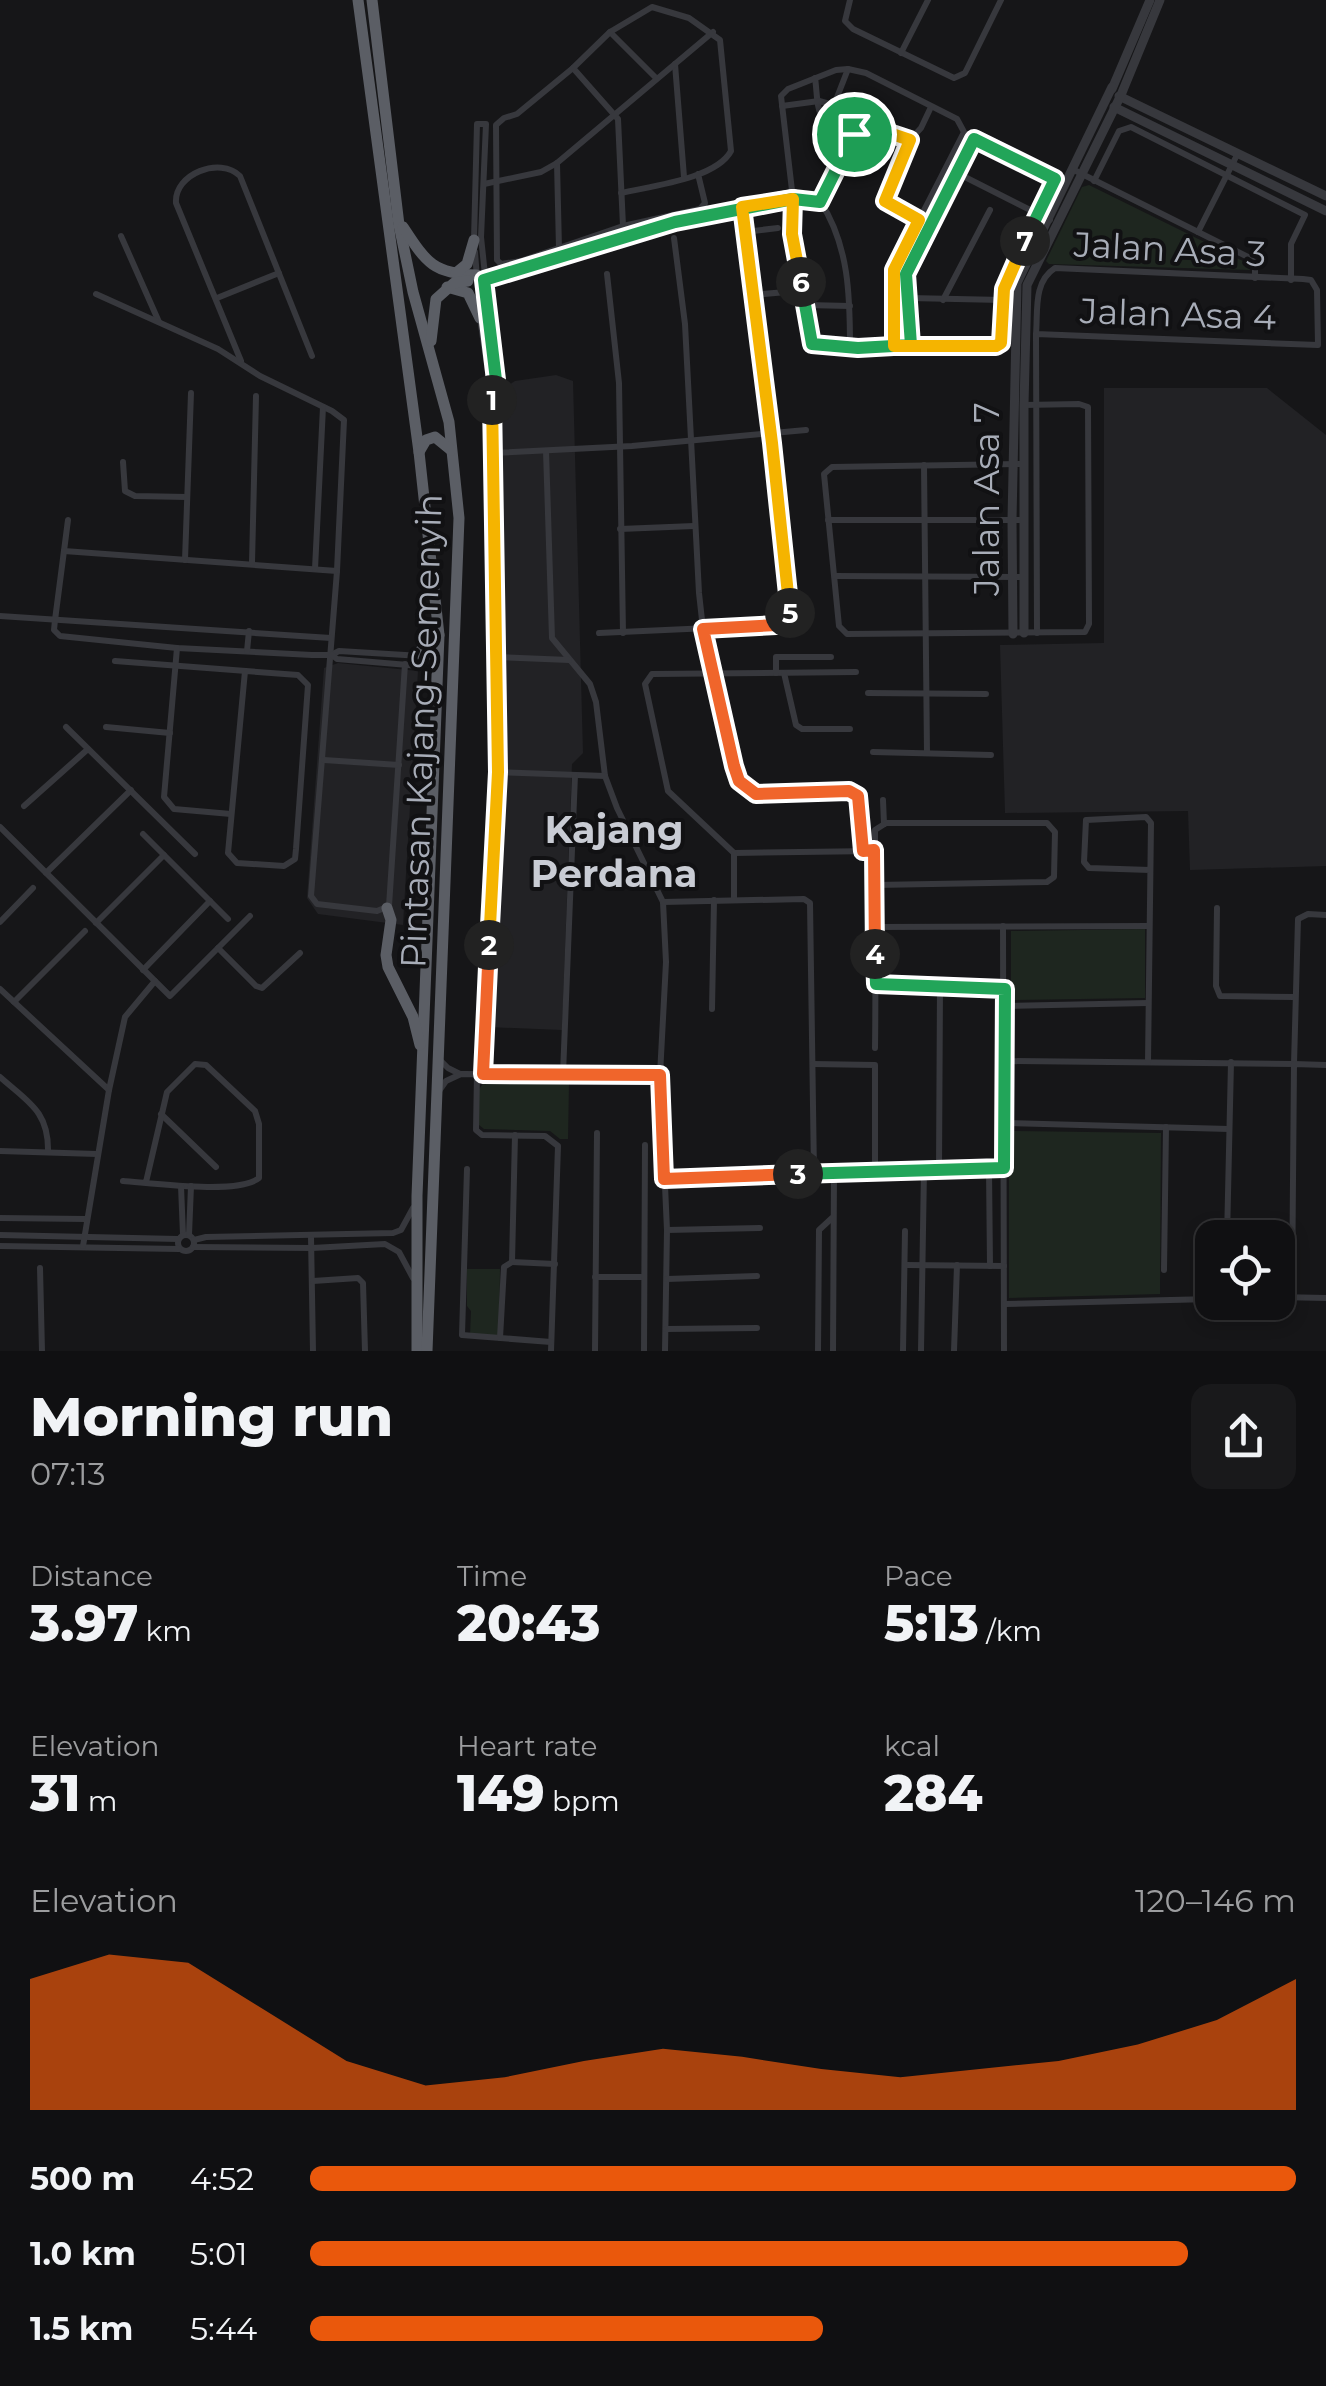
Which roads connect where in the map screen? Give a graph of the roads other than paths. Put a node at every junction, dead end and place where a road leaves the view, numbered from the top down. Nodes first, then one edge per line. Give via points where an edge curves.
1 (358, 0) edge
2 (372, 0) edge
3 (850, 0) edge
4 (928, 0) edge
5 (1001, 0) edge
6 (1150, 0) edge
7 (1160, 0) edge
8 (610, 32) junction
9 (713, 32) junction
10 (901, 53) junction
11 (675, 62) junction
12 (573, 68) junction
13 (848, 69) junction
14 (656, 78) junction
15 (815, 78) junction
16 (1113, 99) junction
17 (819, 101) junction
18 (834, 105) junction
19 (782, 106) junction
20 (931, 106) junction
21 (614, 114) junction
22 (839, 127) junction
23 (886, 132) junction
24 (854, 134) junction
25 (900, 138) junction
26 (910, 140) junction
27 (825, 149) dead end
28 (1238, 153) junction
29 (557, 163) junction
30 (475, 170) junction
31 (1229, 170) junction
32 (1076, 171) junction
33 (956, 173) junction
34 (698, 174) junction
35 (684, 177) junction
36 (1094, 181) junction
37 (484, 184) junction
38 (495, 184) junction
39 (622, 192) junction
40 (1326, 196) edge
41 (474, 199) junction
42 (793, 199) junction
43 (820, 202) junction
44 (742, 207) junction
45 (925, 208) junction
46 (990, 210) dead end
47 (1326, 210) edge
48 (936, 214) junction
49 (1047, 218) junction
50 (919, 220) junction
51 (399, 225) junction
52 (623, 226) junction
53 (778, 228) dead end
54 (744, 232) junction
55 (1198, 232) junction
56 (121, 236) dead end
57 (674, 238) dead end
58 (474, 240) junction
59 (558, 249) junction
60 (1032, 262) junction
61 (279, 273) junction
62 (1048, 273) junction
63 (607, 274) dead end
64 (480, 278) junction
65 (1255, 278) junction
66 (1291, 280) junction
67 (450, 281) junction
68 (1038, 290) joint
69 (786, 292) dead end
70 (96, 294) dead end
71 (752, 295) junction
72 (217, 298) junction
73 (909, 298) junction
74 (943, 300) junction
75 (1003, 300) junction
76 (806, 305) junction
77 (850, 306) junction
78 (480, 318) junction
79 (159, 322) junction
80 (1036, 334) junction
81 (429, 344) junction
82 (911, 345) junction
83 (1020, 345) junction
84 (1318, 345) joint
85 (894, 346) junction
86 (850, 348) junction
87 (312, 356) dead end
88 (241, 362) junction
89 (491, 391) junction
90 (191, 394) dead end
91 (256, 396) dead end
92 (1037, 404) junction
93 (1024, 405) junction
94 (323, 406) junction
95 (806, 430) dead end
96 (771, 434) junction
97 (688, 440) junction
98 (621, 446) junction
99 (546, 451) junction
100 (420, 452) junction
101 (454, 453) junction
102 (493, 453) junction
103 (123, 462) dead end
104 (1018, 464) junction
105 (924, 465) junction
106 (187, 497) junction
107 (68, 520) dead end
108 (828, 520) junction
109 (1017, 520) junction
110 (925, 522) junction
111 (694, 526) junction
112 (620, 529) junction
113 (64, 551) junction
114 (185, 560) junction
115 (252, 564) junction
116 (316, 569) junction
117 (338, 572) junction
118 (834, 576) junction
119 (925, 577) junction
120 (1018, 577) junction
121 (0, 616) edge
122 (55, 620) junction
123 (703, 629) junction
124 (248, 632) junction
125 (599, 633) dead end
126 (623, 633) junction
127 (927, 634) junction
128 (1018, 634) junction
129 (1037, 634) junction
130 (438, 636) junction
131 (331, 638) junction
132 (176, 648) junction
133 (247, 651) junction
134 (417, 654) junction
135 (331, 655) junction
136 (830, 657) dead end
137 (439, 658) junction
138 (497, 658) junction
139 (570, 660) junction
140 (115, 662) dead end
141 (176, 664) junction
142 (405, 664) junction
143 (246, 671) junction
144 (856, 672) dead end
145 (712, 673) junction
146 (780, 673) junction
147 (439, 686) junction
148 (868, 692) dead end
149 (927, 692) junction
150 (986, 694) dead end
151 (66, 727) dead end
152 (106, 727) dead end
153 (850, 728) dead end
154 (170, 732) junction
155 (88, 749) junction
156 (873, 752) dead end
157 (927, 753) junction
158 (991, 755) dead end
159 (324, 760) junction
160 (399, 766) junction
161 (498, 772) junction
162 (576, 775) junction
163 (606, 776) junction
164 (131, 790) junction
165 (883, 800) dead end
166 (24, 806) dead end
167 (231, 814) junction
168 (885, 823) junction
169 (1, 829) edge
170 (143, 834) dead end
171 (874, 850) junction
172 (863, 851) junction
173 (734, 853) junction
174 (164, 854) junction
175 (195, 854) dead end
176 (1150, 870) junction
177 (46, 873) junction
178 (875, 885) junction
179 (34, 888) dead end
180 (734, 899) junction
181 (714, 900) junction
182 (210, 901) junction
183 (663, 902) junction
184 (388, 908) junction
185 (1217, 908) dead end
186 (1326, 915) edge
187 (250, 916) dead end
188 (228, 919) dead end
189 (0, 922) edge
190 (96, 923) junction
191 (1004, 926) junction
192 (1148, 926) junction
193 (875, 927) junction
194 (85, 931) dead end
195 (218, 948) junction
196 (300, 953) dead end
197 (143, 970) junction
198 (155, 981) junction
199 (876, 984) junction
200 (940, 986) junction
201 (0, 989) edge
202 (1005, 989) junction
203 (1295, 997) junction
204 (14, 1002) junction
205 (1148, 1002) junction
206 (1006, 1006) junction
207 (712, 1010) dead end
208 (875, 1048) dead end
209 (422, 1054) junction
210 (436, 1056) junction
211 (1005, 1061) junction
212 (1148, 1062) junction
213 (1231, 1062) junction
214 (812, 1064) junction
215 (1294, 1064) junction
216 (1326, 1066) edge
217 (461, 1074) junction
218 (480, 1074) junction
219 (564, 1074) junction
220 (660, 1075) junction
221 (2, 1080) edge
222 (108, 1090) junction
223 (436, 1096) junction
224 (161, 1114) junction
225 (1004, 1123) junction
226 (1166, 1128) junction
227 (1229, 1129) junction
228 (597, 1133) dead end
229 (515, 1135) junction
230 (645, 1145) dead end
231 (0, 1151) edge
232 (48, 1152) junction
233 (97, 1154) junction
234 (216, 1167) dead end
235 (989, 1168) junction
236 (1004, 1168) junction
237 (467, 1170) dead end
238 (924, 1170) junction
239 (939, 1170) junction
240 (875, 1172) junction
241 (814, 1173) junction
242 (834, 1173) junction
243 (664, 1179) junction
244 (123, 1181) dead end
245 (146, 1182) junction
246 (181, 1186) junction
247 (191, 1186) junction
248 (417, 1196) junction
249 (0, 1218) edge
250 (833, 1218) junction
251 (86, 1220) junction
252 (1226, 1220) edge
253 (1293, 1220) edge
254 (760, 1228) dead end
255 (668, 1230) junction
256 (905, 1231) dead end
257 (0, 1235) edge
258 (84, 1235) junction
259 (311, 1236) junction
260 (188, 1239) junction
261 (0, 1246) edge
262 (83, 1246) junction
263 (312, 1248) junction
264 (179, 1249) junction
265 (512, 1262) junction
266 (555, 1264) junction
267 (906, 1265) junction
268 (957, 1265) junction
269 (922, 1266) junction
270 (990, 1266) junction
271 (1004, 1266) junction
272 (40, 1268) dead end
273 (1164, 1270) dead end
274 (757, 1276) dead end
275 (595, 1277) junction
276 (644, 1277) junction
277 (666, 1279) junction
278 (313, 1280) junction
279 (418, 1288) junction
280 (1295, 1297) edge
281 (1326, 1298) edge
282 (1195, 1300) edge
283 (1005, 1304) junction
284 (666, 1328) junction
285 (758, 1328) dead end
286 (500, 1338) junction
287 (551, 1347) edge
288 (42, 1351) edge
289 (313, 1351) edge
290 (365, 1351) edge
291 (417, 1351) edge
292 (428, 1351) edge
293 (595, 1351) edge
294 (644, 1351) edge
295 (665, 1351) edge
296 (818, 1351) edge
297 (833, 1351) edge
298 (903, 1351) edge
299 (921, 1351) edge
300 (954, 1351) edge
301 (1004, 1351) edge

1 - 100 highway, Pintasan Kajang-Semenyih
2 - 51 highway, Pintasan Kajang-Semenyih
3 - 10 street via 845,22
4 - 10 street
5 - 10 street via 965,72 954,78
6 - 16 street
7 - 16 street
8 - 9 street via 652,7
8 - 12 street
8 - 14 street
9 - 11 street
9 - 34 street via 720,40 731,152 720,166
11 - 14 street
11 - 35 street
12 - 21 street
12 - 38 street via 496,126
13 - 15 street
13 - 18 street
13 - 20 street
14 - 21 street
15 - 17 street
15 - 19 street via 784,92
16 - 28 street
16 - 31 street
16 - 32 street, Jalan Asa 7
17 - 18 street
17 - 19 street
17 - 22 street via 823,118
18 - 23 street
19 - 42 street
20 - 26 street
20 - 45 street via 957,119 964,132
21 - 29 street
21 - 39 street
22 - 24 street
22 - 27 street
23 - 24 street
23 - 25 street
24 - 25 street via 889,151
24 - 43 street
25 - 26 street
26 - 50 street via 882,199
28 - 31 street
28 - 40 street
29 - 38 street
29 - 59 street
30 - 37 street
30 - 37 street via 477,124 486,124
30 - 41 street
31 - 36 street via 1131,127 1119,131
31 - 47 street
31 - 55 street
31 - 66 street via 1305,216 1292,244
32 - 36 street
32 - 49 street, Jalan Asa 7
33 - 48 street
33 - 49 street
33 - 49 street via 974,139 1055,179
34 - 35 street
34 - 52 street via 705,203 700,209
35 - 39 street
36 - 55 street
37 - 38 street
37 - 41 street
37 - 64 street
38 - 59 street via 497,260
39 - 52 street
41 - 58 street
42 - 43 street
42 - 44 street
42 - 76 street via 792,234
43 - 77 street via 840,242
44 - 54 street
44 - 64 street
45 - 48 street
45 - 50 street
46 - 74 street
48 - 73 street via 906,274
49 - 60 street, Jalan Asa 7
49 - 75 street
50 - 85 street via 894,270
51 - 67 highway
51 - 81 highway, Pintasan Kajang-Semenyih
52 - 59 street
53 - 54 street
54 - 71 street
55 - 65 street via 1252,259
56 - 79 street
57 - 97 street
58 - 64 street
58 - 67 highway via 467,264
60 - 62 street
60 - 83 street, Jalan Asa 7
61 - 72 street
61 - 72 street via 231,167 182,180 176,203
61 - 87 street
62 - 65 street, Jalan Asa 3 via 1055,268
62 - 68 street, Jalan Asa 3
63 - 98 street
64 - 67 highway
64 - 78 street
64 - 89 street via 496,380
65 - 66 street, Jalan Asa 3
66 - 84 street, Jalan Asa 3 via 1310,280 1318,290
67 - 78 highway via 468,293
67 - 81 highway via 433,305
68 - 80 street, Jalan Asa 7
69 - 71 street
70 - 79 street
71 - 96 street
72 - 88 street
73 - 74 street
73 - 82 street
74 - 75 street
75 - 82 street via 996,346
76 - 77 street
76 - 86 street via 812,344
77 - 86 street
78 - 89 street
79 - 88 street
80 - 84 street, Jalan Asa 4
80 - 92 street, Jalan Asa 7
81 - 101 highway, Pintasan Kajang-Semenyih
82 - 85 street
83 - 93 street, Jalan Asa 7
83 - 104 street, Jalan Asa 7
85 - 86 street
88 - 94 street
89 - 102 street
90 - 106 street
91 - 115 street
92 - 93 street
92 - 129 street, Jalan Asa 7
92 - 129 street via 1088,407 1089,624 1080,634
93 - 104 street, Jalan Asa 7
94 - 116 street
94 - 117 street via 344,420
95 - 96 street
96 - 97 street
96 - 123 street via 790,600 786,620
97 - 98 street
97 - 111 street
98 - 99 street
98 - 112 street
99 - 102 street
99 - 139 street via 552,638
100 - 101 highway via 435,437
100 - 130 highway, Pintasan Kajang-Semenyih
101 - 210 highway, Pintasan Kajang-Semenyih via 460,562
102 - 138 street
103 - 106 street via 125,491
104 - 105 street
104 - 109 street, Jalan Asa 7
105 - 108 street via 832,467 824,474
105 - 110 street
106 - 114 street
107 - 113 street
108 - 110 street
108 - 118 street
109 - 110 street
109 - 120 street, Jalan Asa 7
110 - 119 street
111 - 112 street
111 - 123 street
112 - 126 street
113 - 114 street
113 - 122 street
114 - 115 street
115 - 116 street
116 - 117 street
117 - 131 street
118 - 119 street
118 - 127 street via 839,626 847,634
119 - 120 street
119 - 127 street
120 - 128 street, Jalan Asa 7
121 - 122 street
122 - 124 street
122 - 132 street via 54,630 67,639
123 - 126 street
123 - 145 street
124 - 131 street
124 - 133 street
125 - 126 street
127 - 128 street
127 - 149 street
128 - 129 street
130 - 134 highway
130 - 137 highway, Pintasan Kajang-Semenyih
131 - 135 street
132 - 133 street
132 - 141 street
133 - 135 street
134 - 135 street
134 - 137 street
135 - 142 street
135 - 159 street
136 - 146 street via 776,656
137 - 147 highway, Pintasan Kajang-Semenyih
138 - 139 street
138 - 161 street
139 - 163 street via 596,702
140 - 141 street
141 - 143 street
141 - 154 street
142 - 147 street via 420,666
142 - 160 street
143 - 167 street
143 - 167 street via 298,675 308,686 294,859 284,866 236,863 228,852
144 - 146 street
145 - 146 street
145 - 172 street via 739,781 756,794 855,792
145 - 173 street via 652,674 645,684 668,791
146 - 153 street via 796,725
147 - 209 highway, Pintasan Kajang-Semenyih
148 - 149 street
149 - 150 street
149 - 157 street
151 - 155 street
152 - 154 street
154 - 167 street via 164,797 174,809
155 - 164 street
155 - 166 street
156 - 157 street
157 - 158 street
159 - 160 street
159 - 184 street via 311,896 324,906
160 - 184 street
161 - 162 street
161 - 218 street
162 - 163 street
162 - 219 street
163 - 183 street
164 - 175 street
164 - 177 street
165 - 168 street
168 - 171 street via 874,830
168 - 178 street via 1047,824 1055,832 1054,877
169 - 177 street
170 - 174 street
171 - 172 street
171 - 178 street
172 - 173 street
173 - 180 street
174 - 182 street
174 - 190 street
176 - 176 street via 1146,817 1086,820 1089,868
176 - 192 street
177 - 190 street
178 - 193 street
179 - 189 street
180 - 181 street
180 - 214 street via 810,902
181 - 183 street
181 - 207 street
182 - 188 street
182 - 197 street
183 - 220 street
184 - 209 highway via 388,966
185 - 203 street via 1220,996
186 - 203 street via 1298,919
187 - 195 street
190 - 197 street
191 - 192 street
191 - 193 street
191 - 202 street
192 - 205 street
193 - 199 street
194 - 204 street
195 - 196 street via 262,988
195 - 198 street via 170,996
197 - 198 street
198 - 222 street via 125,1017
199 - 200 street
199 - 208 street
200 - 202 street
200 - 239 street
201 - 204 street
202 - 206 street
203 - 215 street
204 - 222 street
205 - 206 street
205 - 212 street
206 - 211 street
209 - 248 highway, Pintasan Kajang-Semenyih
210 - 217 street
210 - 223 highway, Pintasan Kajang-Semenyih
211 - 212 street
211 - 225 street
212 - 213 street
213 - 215 street
213 - 227 street
214 - 240 street via 875,1064
214 - 241 street
215 - 216 street
215 - 253 street
217 - 218 street
217 - 223 street
218 - 219 street
218 - 229 street via 476,1130
219 - 220 street
220 - 243 street
221 - 232 street via 44,1118
222 - 233 street
223 - 292 highway, Pintasan Kajang-Semenyih
224 - 234 street
224 - 245 street
224 - 247 street via 167,1092 195,1064 206,1064 255,1111 259,1178 250,1185
225 - 226 street
225 - 236 street
226 - 227 street
226 - 273 street
227 - 252 street
228 - 275 street
229 - 265 street
229 - 266 street via 545,1136 558,1146
230 - 276 street
231 - 232 street
232 - 233 street
233 - 251 street
235 - 236 street
235 - 239 street
235 - 270 street
236 - 271 street
237 - 286 street via 462,1335
238 - 239 street
238 - 240 street
238 - 269 street
240 - 242 street
241 - 242 street
241 - 243 street
242 - 250 street
243 - 255 street
244 - 245 street
245 - 246 street
246 - 247 street
246 - 260 street
247 - 260 street
248 - 259 street via 407,1222 392,1233
248 - 279 highway, Pintasan Kajang-Semenyih
249 - 251 street
250 - 296 street via 819,1230
250 - 297 street
251 - 258 street
254 - 255 street
255 - 277 street
256 - 267 street
257 - 258 street
258 - 260 street
258 - 262 street
259 - 260 street
259 - 263 street
260 - 263 street
260 - 264 street
260 - 264 street via 185,1252
261 - 262 street
262 - 264 street
263 - 278 street
263 - 279 street via 392,1246
265 - 266 street
265 - 286 street via 504,1267
266 - 287 street
267 - 269 street
267 - 298 street
268 - 269 street
268 - 270 street
268 - 300 street
269 - 299 street
270 - 271 street
271 - 283 street
272 - 288 street
274 - 277 street
275 - 276 street
275 - 293 street
276 - 294 street
277 - 284 street
278 - 289 street
278 - 290 street via 362,1283
279 - 291 highway, Pintasan Kajang-Semenyih
280 - 281 street
282 - 283 street
283 - 301 street
284 - 285 street
284 - 295 street
286 - 287 street

